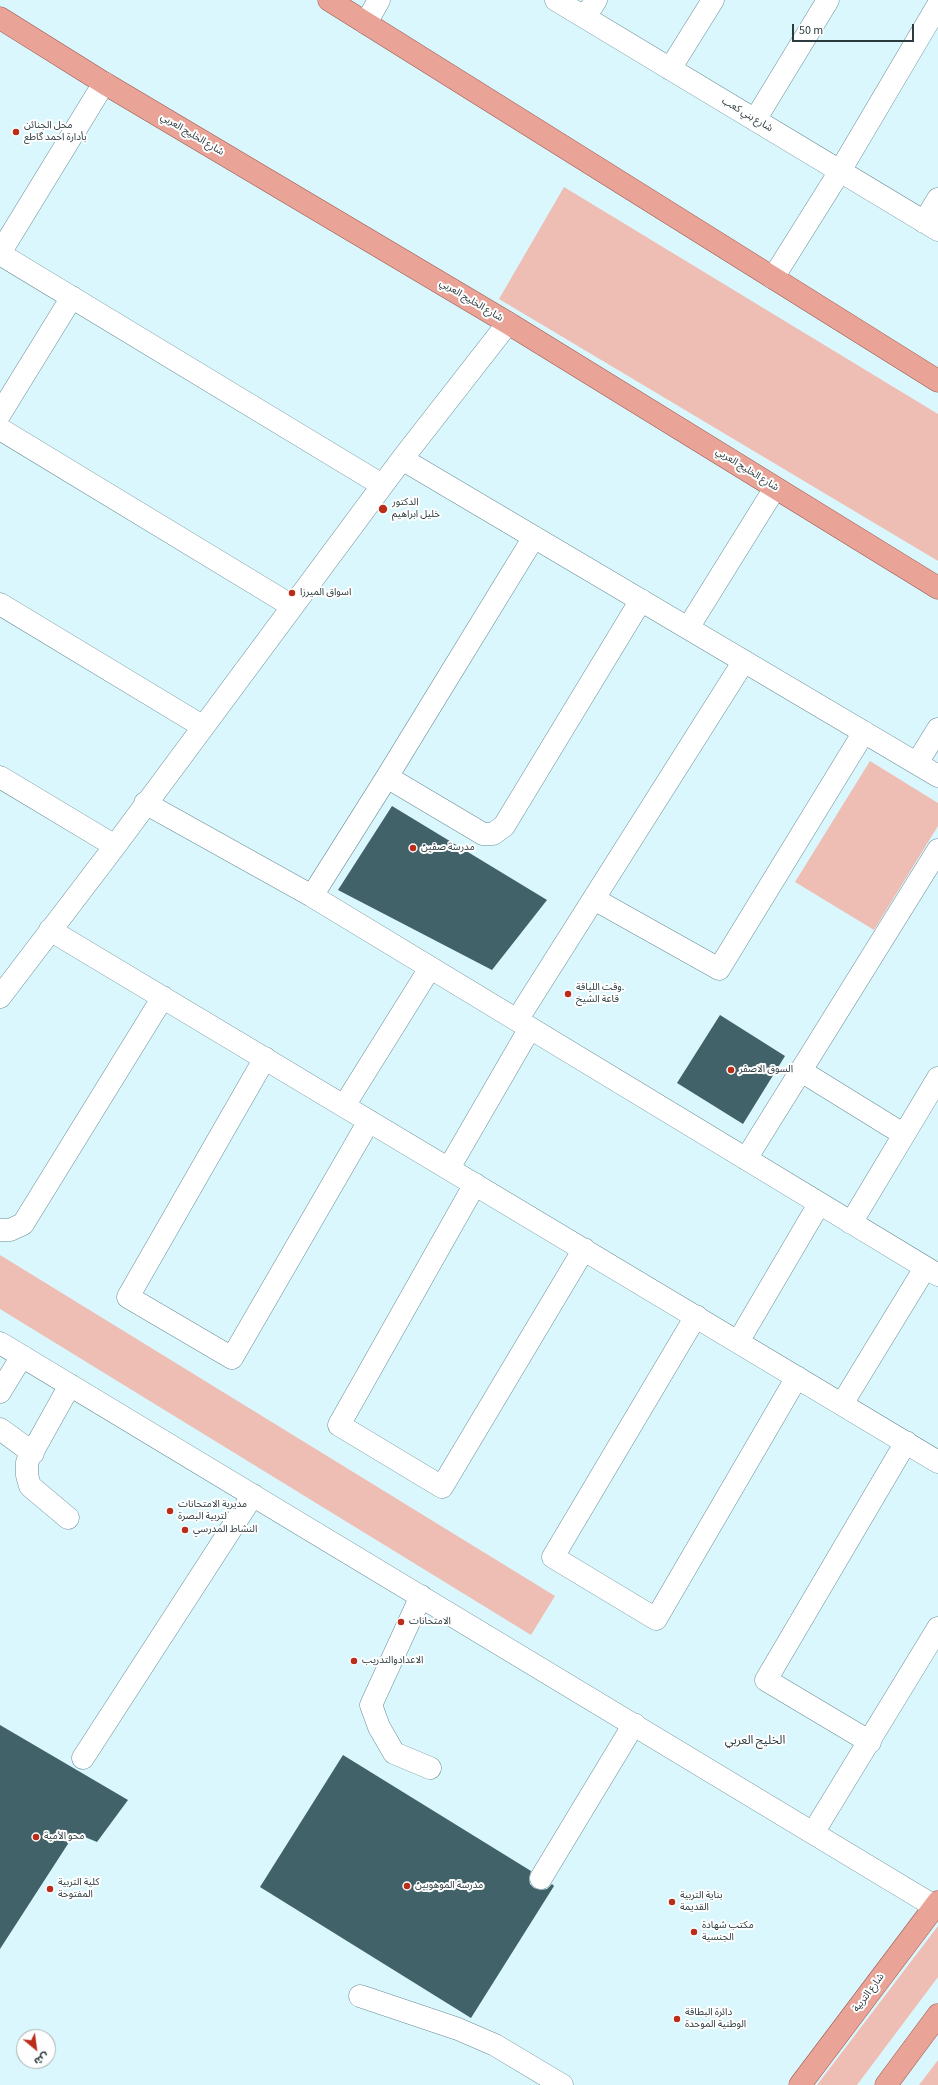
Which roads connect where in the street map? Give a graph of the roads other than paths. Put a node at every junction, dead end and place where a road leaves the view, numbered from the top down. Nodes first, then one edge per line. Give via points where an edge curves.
1 (329, 0) edge
2 (379, 0) edge
3 (556, 0) edge
4 (713, 0) edge
5 (828, 0) edge
6 (938, 5) edge
7 (590, 9) edge
8 (0, 18) edge
9 (366, 23) junction
10 (670, 69) junction
11 (104, 83) junction
12 (755, 120) junction
13 (840, 171) junction
14 (938, 200) edge
15 (931, 226) edge
16 (0, 254) edge
17 (773, 278) junction
18 (72, 297) junction
19 (508, 323) junction
20 (938, 381) edge
21 (0, 414) edge
22 (0, 429) edge
23 (402, 459) junction
24 (382, 485) junction
25 (775, 488) junction
26 (534, 537) junction
27 (938, 588) edge
28 (641, 600) junction
29 (0, 604) edge
30 (292, 606) junction
31 (688, 628) junction
32 (744, 661) junction
33 (202, 726) junction
34 (938, 729) edge
35 (864, 732) junction
36 (917, 763) junction
37 (938, 776) edge
38 (0, 777) edge
39 (387, 777) junction
40 (145, 803) junction
41 (115, 846) junction
42 (938, 850) edge
43 (312, 896) junction
44 (594, 899) junction
45 (50, 930) junction
46 (430, 968) junction
47 (0, 997) edge
48 (163, 997) junction
49 (523, 1024) junction
50 (265, 1058) junction
51 (801, 1071) junction
52 (938, 1078) edge
53 (344, 1106) junction
54 (369, 1120) junction
55 (903, 1134) junction
56 (746, 1159) junction
57 (449, 1168) junction
58 (476, 1184) junction
59 (819, 1204) junction
60 (851, 1223) junction
61 (0, 1230) edge
62 (584, 1249) junction
63 (932, 1272) edge
64 (696, 1316) junction
65 (738, 1342) junction
66 (0, 1343) edge
67 (22, 1356) junction
68 (798, 1377) junction
69 (70, 1385) junction
70 (0, 1392) edge
71 (842, 1404) junction
72 (0, 1429) edge
73 (906, 1442) junction
74 (33, 1452) junction
75 (938, 1462) edge
76 (254, 1495) junction
77 (68, 1518) dead end
78 (421, 1596) junction
79 (938, 1628) edge
80 (634, 1724) junction
81 (870, 1742) junction
82 (83, 1758) dead end
83 (430, 1768) dead end
84 (813, 1833) junction
85 (541, 1878) dead end
86 (936, 1904) edge
87 (360, 1996) dead end
88 (938, 2015) edge
89 (562, 2085) edge
90 (800, 2085) edge
91 (886, 2085) edge

1 - 9 main road
2 - 9 street
3 - 7 street, شارع بني كعب
4 - 10 street
5 - 12 street
6 - 13 street
7 - 10 street, شارع بني كعب
8 - 11 main road, شارع الخليج العربي
9 - 17 main road
10 - 12 street, شارع بني كعب
11 - 16 street
11 - 19 main road, شارع الخليج العربي
12 - 13 street, شارع بني كعب
13 - 15 street, شارع بني كعب
13 - 17 street
14 - 15 street
16 - 18 street
17 - 20 main road
18 - 21 street
18 - 24 street
19 - 23 street
19 - 25 main road, شارع الخليج العربي
22 - 30 street
23 - 24 street
23 - 26 street
24 - 30 street
25 - 27 main road, شارع الخليج العربي
25 - 31 street
26 - 28 street
26 - 39 street
28 - 31 street
28 - 39 street via 504,826 493,834 484,834
29 - 33 street
30 - 33 street
31 - 32 street
32 - 35 street
32 - 44 street
33 - 40 street
34 - 36 street
35 - 36 street
35 - 44 street via 720,969
36 - 37 street
38 - 41 street
39 - 43 street
40 - 41 street
40 - 43 street
41 - 45 street
42 - 51 street
43 - 46 street
44 - 49 street
45 - 47 street
45 - 48 street
46 - 49 street
46 - 53 street
48 - 50 street
48 - 61 street via 23,1224 10,1230
49 - 56 street
49 - 57 street
50 - 53 street
50 - 54 street via 128,1297 232,1358
51 - 55 street
51 - 56 street
52 - 55 street
53 - 54 street
54 - 57 street
55 - 60 street
56 - 59 street
57 - 58 street
58 - 62 street
58 - 62 street via 339,1425 428,1479 442,1487
59 - 60 street
59 - 65 street
60 - 63 street
62 - 64 street
63 - 71 street
64 - 65 street
64 - 68 street via 553,1557 656,1619
65 - 68 street
66 - 67 street
67 - 69 street
67 - 70 street
68 - 71 street
69 - 74 street
69 - 76 street
71 - 73 street
72 - 74 street
73 - 75 street
73 - 81 street via 766,1680
74 - 77 street via 27,1462 30,1486
76 - 78 street
76 - 82 street
78 - 80 street
78 - 83 street via 371,1705 379,1727 394,1753
79 - 81 street
80 - 84 street
80 - 85 street
81 - 84 street
84 - 86 street
86 - 90 main road, شارع التربية
87 - 89 street via 495,2044
88 - 91 main road

